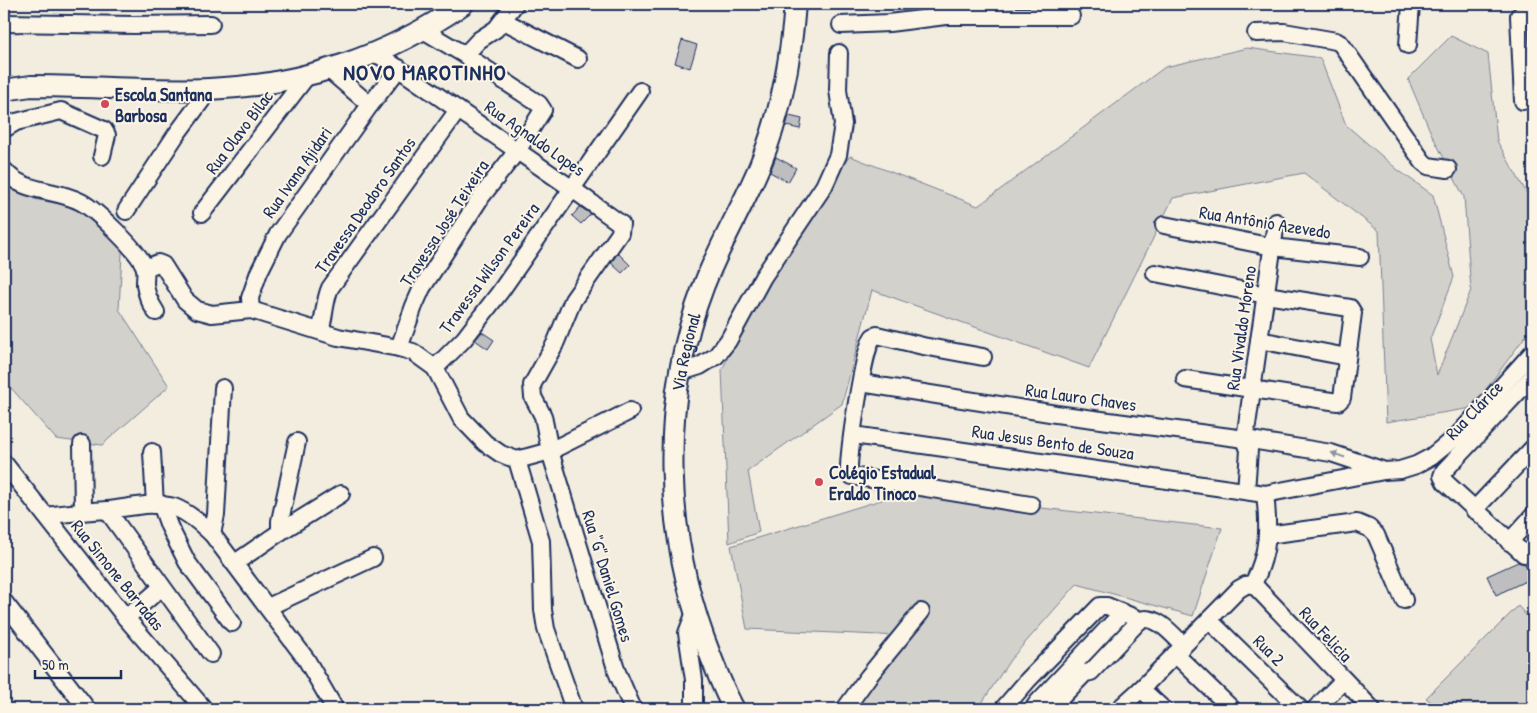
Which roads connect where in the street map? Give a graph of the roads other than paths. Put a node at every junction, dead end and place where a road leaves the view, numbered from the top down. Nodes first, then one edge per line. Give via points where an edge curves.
1 (463, 4) edge
2 (515, 4) edge
3 (795, 4) edge
4 (1014, 4) edge
5 (1411, 4) edge
6 (1533, 13) edge
7 (1071, 16) dead end
8 (1002, 17) junction
9 (504, 21) junction
10 (4, 23) edge
11 (211, 24) dead end
12 (842, 25) dead end
13 (423, 30) junction
14 (1256, 33) dead end
15 (1408, 45) dead end
16 (376, 52) junction
17 (839, 53) dead end
18 (465, 55) junction
19 (578, 59) dead end
20 (399, 68) junction
21 (328, 70) junction
22 (308, 76) junction
23 (210, 89) junction
24 (4, 90) edge
25 (640, 91) dead end
26 (1523, 101) dead end
27 (370, 106) junction
28 (458, 110) junction
29 (4, 129) edge
30 (517, 150) junction
31 (102, 156) dead end
32 (1448, 169) dead end
33 (4, 170) edge
34 (571, 188) junction
35 (126, 211) dead end
36 (202, 213) dead end
37 (1276, 222) dead end
38 (621, 224) joint
39 (1164, 225) dead end
40 (1273, 246) junction
41 (1360, 257) dead end
42 (145, 268) junction
43 (1155, 272) dead end
44 (1266, 295) junction
45 (251, 310) junction
46 (156, 312) dead end
47 (320, 331) junction
48 (1259, 340) junction
49 (399, 348) junction
50 (1533, 352) edge
51 (983, 357) dead end
52 (1347, 357) junction
53 (435, 368) junction
54 (681, 372) junction
55 (1533, 376) edge
56 (1185, 379) dead end
57 (861, 383) junction
58 (223, 388) dead end
59 (1252, 388) junction
60 (630, 411) dead end
61 (853, 435) junction
62 (1245, 439) junction
63 (297, 442) dead end
64 (82, 444) dead end
65 (1533, 448) edge
66 (550, 451) junction
67 (152, 452) dead end
68 (517, 460) junction
69 (4, 463) edge
70 (1384, 471) junction
71 (1246, 491) junction
72 (341, 494) dead end
73 (1265, 494) junction
74 (158, 505) junction
75 (1031, 505) dead end
76 (83, 510) junction
77 (107, 510) junction
78 (1474, 510) junction
79 (46, 516) junction
80 (1533, 516) edge
81 (280, 532) junction
82 (212, 534) junction
83 (1267, 535) junction
84 (1509, 542) junction
85 (1524, 554) dead end
86 (373, 558) dead end
87 (235, 563) junction
88 (1252, 584) junction
89 (162, 587) junction
90 (1404, 600) dead end
91 (4, 602) edge
92 (268, 607) junction
93 (695, 612) junction
94 (921, 612) dead end
95 (1122, 613) junction
96 (126, 618) junction
97 (1140, 620) junction
98 (1210, 620) junction
99 (232, 623) dead end
100 (1179, 649) junction
101 (211, 654) dead end
102 (1343, 681) junction
103 (1141, 689) junction
104 (87, 709) edge
105 (204, 709) edge
106 (335, 709) edge
107 (574, 709) edge
108 (633, 709) edge
109 (694, 709) edge
110 (734, 709) edge
111 (845, 709) edge
112 (1003, 709) edge
113 (1033, 709) edge
114 (1050, 709) edge
115 (1119, 709) edge
116 (1163, 709) edge
117 (1232, 709) edge
118 (1300, 709) edge
119 (1315, 709) edge
120 (1372, 709) edge

1 - 13 main road
2 - 9 street
3 - 54 main road, Via Regional via 779,109 760,164 704,284 685,344
4 - 8 street
5 - 15 street
6 - 26 street via 1523,13 1518,19
7 - 8 street
8 - 12 street via 946,16
9 - 18 street
9 - 19 street
10 - 11 street
13 - 16 main road
13 - 18 street
14 - 32 street via 1284,32 1336,42 1345,49 1423,162 1428,166
16 - 20 street, Rua Agnaldo Lopes
16 - 21 main road
17 - 54 street via 838,90 843,124 838,155 824,186 762,277 725,345 716,356 700,366
18 - 30 street, Travessa José Teixeira via 539,104 543,110
20 - 27 street, Rua Ivana Ajidari
20 - 28 street, Rua Agnaldo Lopes
21 - 22 main road
21 - 27 street
22 - 23 main road
22 - 36 street, Rua Olavo Bilac
23 - 24 main road via 31,86
23 - 35 street
25 - 34 street, Travessa Wilson Pereira
27 - 45 street, Rua Ivana Ajidari via 278,234 259,272 250,298
28 - 30 street, Rua Agnaldo Lopes
28 - 47 street, Travessa Deodoro Santos via 330,288
29 - 31 street via 16,122 61,111 104,130 107,135
30 - 34 street, Rua Agnaldo Lopes
30 - 49 street, Travessa José Teixeira via 481,197 422,288
33 - 42 street via 24,186 81,202 118,233
34 - 38 street, Rua Agnaldo Lopes
34 - 53 street, Travessa Wilson Pereira via 500,292 464,339
37 - 40 street, Rua Vivaldo Moreno
38 - 66 street, Rua "G" Daniel Gomes via 620,233 573,300 555,344 532,385
39 - 40 street, Rua Antônio Azevedo
40 - 41 street, Rua Antônio Azevedo
40 - 44 street, Rua Vivaldo Moreno
42 - 45 street via 161,263 185,300 197,310 212,314
42 - 46 street via 146,291
43 - 44 street
44 - 48 street, Rua Vivaldo Moreno
44 - 52 street via 1350,308 1353,313
45 - 47 street
47 - 49 street
48 - 52 street
48 - 59 street, Rua Vivaldo Moreno
49 - 53 street via 413,352
50 - 70 street, Rua Jesus Bento de Souza via 1438,452 1416,465
51 - 57 street via 877,335 870,340
52 - 59 street via 1342,398 1335,402
53 - 68 street via 462,418 485,443
54 - 93 main road, Via Regional via 673,445 673,482 681,555
55 - 78 street, Rua Clárice via 1444,471 1445,482
56 - 59 street
57 - 61 street
57 - 62 street, Rua Lauro Chaves via 1056,414
58 - 82 street via 216,515
59 - 62 street, Rua Vivaldo Moreno
60 - 66 street
61 - 71 street, Rua Jesus Bento de Souza
61 - 75 street via 849,472 852,476
70 -> 62 street, Rua Lauro Chaves via 1331,452
62 - 71 street via 1249,450
63 - 81 street
64 - 76 street
65 - 78 street
66 - 68 street
66 - 108 street, Rua "G" Daniel Gomes via 616,672
67 - 74 street
68 - 107 street via 541,541 546,629
69 - 79 street, Rua Simone Barradas
70 - 73 street, Rua Jesus Bento de Souza
71 - 73 street, Rua Jesus Bento de Souza
72 - 81 street
73 - 83 street
74 - 77 street
74 - 82 street via 194,517
74 - 99 street via 187,562
76 - 77 street
76 - 79 street
77 - 89 street
78 - 84 street
79 - 96 street, Rua Simone Barradas
80 - 84 street
81 - 87 street
82 - 87 street
83 - 88 street via 1264,557
83 - 90 street via 1358,523 1369,528 1376,535
84 - 85 street
86 - 92 street
87 - 92 street
88 - 98 street via 1239,589
88 - 102 street, Rua Felicia
89 - 96 street
89 - 101 street
91 - 104 street
92 - 106 street via 306,659
93 - 109 street via 688,633
93 - 110 main road, Via Regional
94 - 111 street
95 - 97 street
95 - 112 street via 1102,605 1097,607
95 - 113 street
96 - 105 street, Rua Simone Barradas
97 - 100 street via 1145,618 1158,623
97 - 114 street via 1091,672 1085,673
98 - 100 street
98 - 118 street, Rua 2
100 - 103 street
100 - 117 street
102 - 119 street
102 - 120 street, Rua Felicia
103 - 115 street
103 - 116 street

